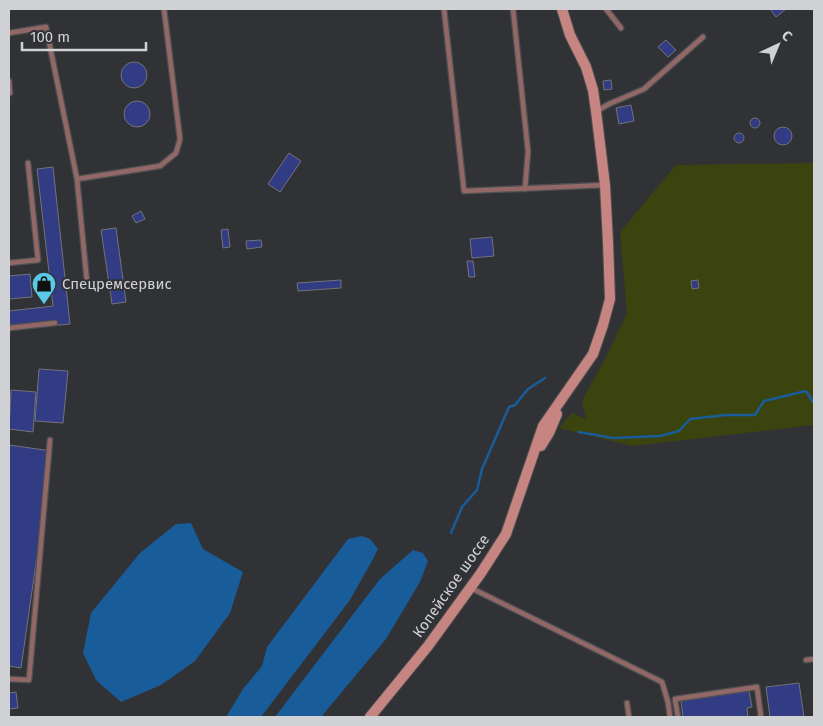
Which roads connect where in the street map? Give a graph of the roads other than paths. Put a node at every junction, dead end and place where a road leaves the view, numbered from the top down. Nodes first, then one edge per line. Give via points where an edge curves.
1 (164, 9) edge
2 (444, 9) edge
3 (513, 9) edge
4 (562, 9) edge
5 (606, 9) edge
6 (621, 28) dead end
7 (9, 33) edge
8 (703, 37) dead end
9 (9, 81) edge
10 (9, 93) edge
11 (596, 111) junction
12 (28, 163) dead end
13 (77, 179) junction
14 (604, 185) junction
15 (525, 189) junction
16 (9, 263) edge
17 (87, 282) dead end
18 (55, 323) dead end
19 (9, 328) edge
20 (50, 440) dead end
21 (471, 588) junction
22 (814, 659) edge
23 (806, 660) dead end
24 (9, 680) edge
25 (627, 704) dead end
26 (370, 717) edge
27 (629, 717) edge
28 (670, 717) edge
29 (678, 717) edge
30 (761, 717) edge

1 - 13 lane via 180,139 176,153 160,166
2 - 15 lane via 464,191
3 - 15 lane via 528,151
4 - 11 street, Копейское шоссе via 570,35 586,67
5 - 6 lane
7 - 13 lane via 46,27
8 - 11 lane via 644,89
9 - 10 lane
11 - 14 street, Копейское шоссе
12 - 16 lane via 38,260
13 - 17 lane
14 - 15 lane
14 - 21 street, Копейское шоссе via 610,299 603,325 592,354 543,426 506,534
18 - 19 lane
20 - 24 lane via 29,680
21 - 26 street, Копейское шоссе
21 - 28 lane via 662,682
22 - 23 lane
25 - 27 lane
29 - 30 lane via 675,699 757,687

